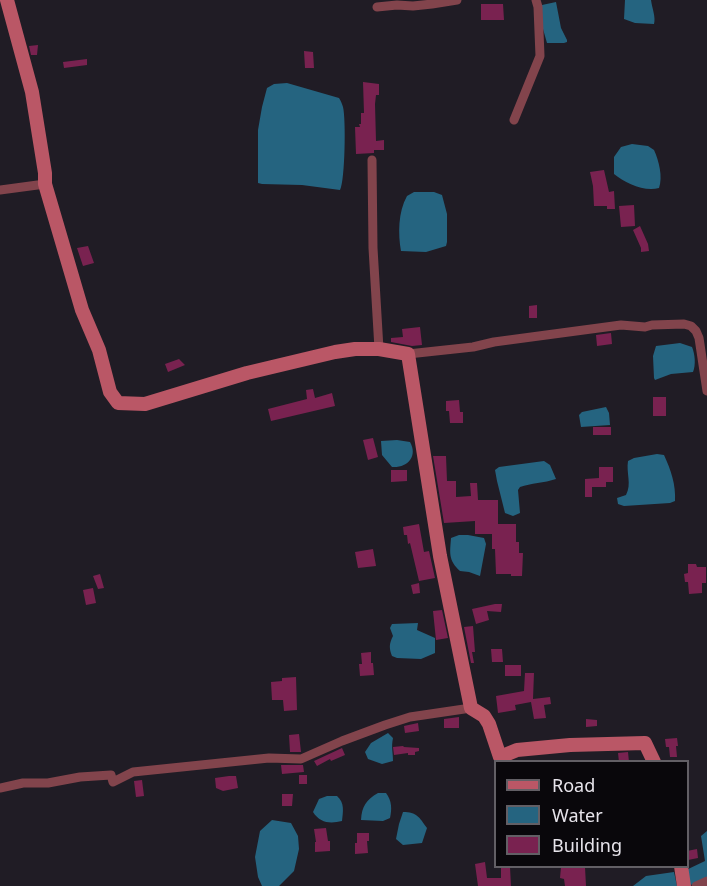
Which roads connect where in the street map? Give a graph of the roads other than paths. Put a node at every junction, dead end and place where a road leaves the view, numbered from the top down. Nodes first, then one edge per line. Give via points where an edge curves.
1 (7, 0) edge
2 (457, 0) edge
3 (536, 0) edge
4 (377, 8) dead end
5 (514, 120) dead end
6 (372, 160) dead end
7 (45, 184) junction
8 (0, 190) edge
9 (379, 349) junction
10 (408, 354) junction
11 (707, 391) edge
12 (471, 708) junction
13 (653, 760) edge
14 (0, 788) edge
15 (681, 868) edge
16 (707, 881) edge
17 (684, 886) edge
18 (696, 886) edge

1 - 7 street via 32,92
2 - 4 street
3 - 5 street via 540,56
6 - 9 street
7 - 8 street
7 - 9 street via 82,310 110,392 118,403 145,404 247,373 355,349
9 - 10 street
10 - 11 street via 621,325 684,324 691,326 699,338
10 - 12 street via 440,556
12 - 13 street via 489,724 500,757 517,750 645,743
12 - 14 street via 410,717 301,759 269,758 133,772 113,782 111,775
15 - 17 street
16 - 18 street

